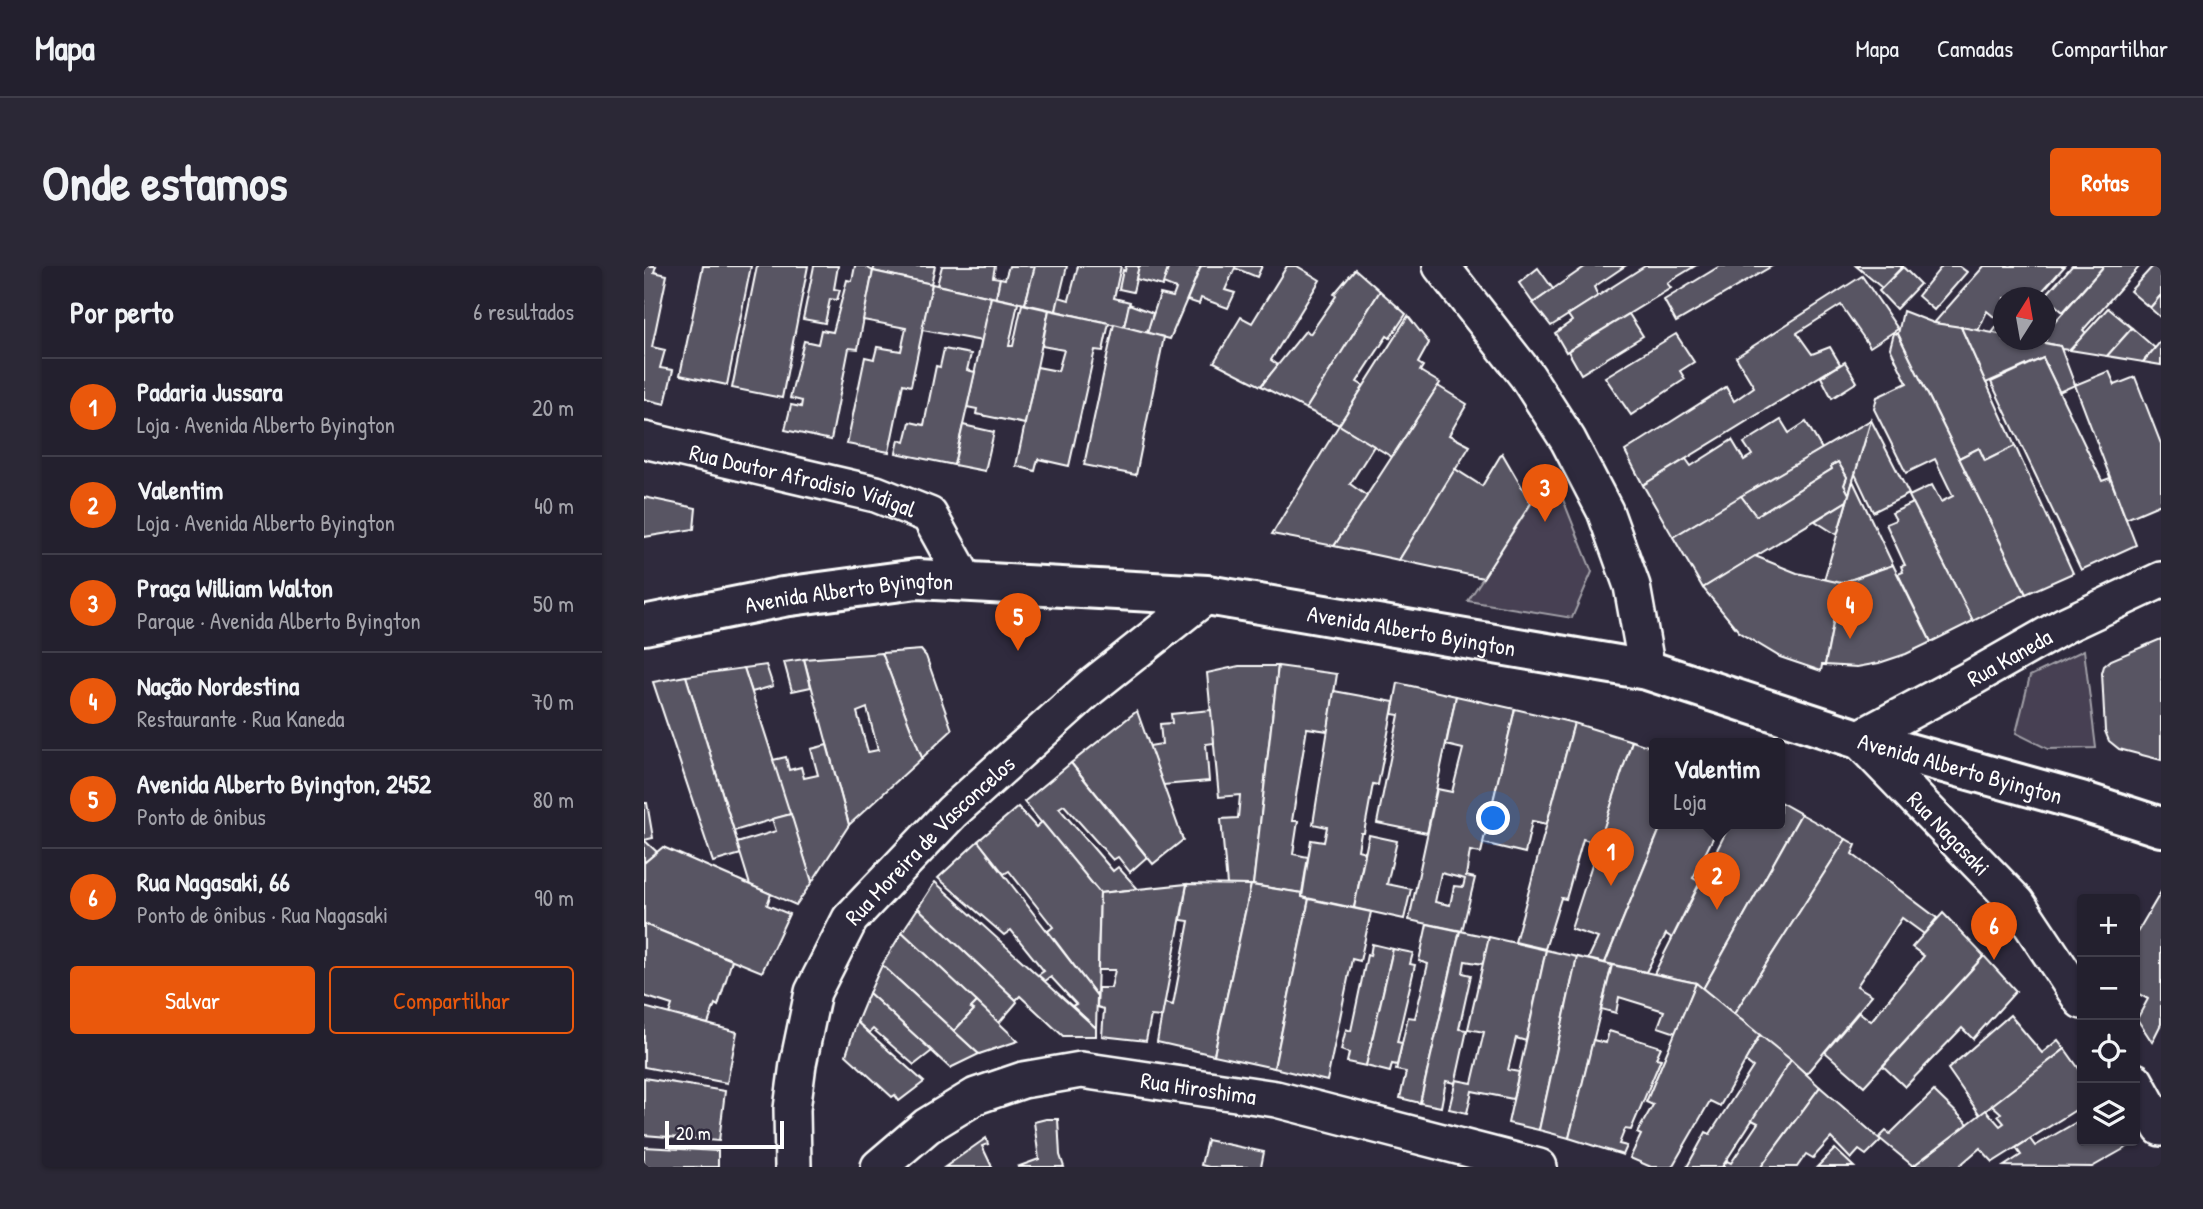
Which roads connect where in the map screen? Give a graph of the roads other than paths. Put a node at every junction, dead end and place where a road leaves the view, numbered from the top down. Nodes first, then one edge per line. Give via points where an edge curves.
1 (1441, 266) edge
2 (644, 440) edge
3 (2161, 580) edge
4 (966, 582) junction
5 (1208, 595) junction
6 (644, 625) edge
7 (1647, 670) junction
8 (1858, 739) junction
9 (2161, 827) edge
10 (2077, 994) edge
11 (2136, 1083) edge
12 (2161, 1128) edge
13 (793, 1167) edge
14 (879, 1167) edge
15 (1539, 1167) edge

1 - 7 street via 1527,376 1605,511 1632,586
2 - 4 street, Rua Doutor Afrodisio Vidigal via 876,494 929,515
3 - 8 street, Rua Kaneda via 2065,625
4 - 5 street, Avenida Alberto Byington
4 - 6 street, Avenida Alberto Byington via 917,579 783,597
5 - 7 street, Avenida Alberto Byington
5 - 13 street, Rua Moreira de Vasconcelos via 1091,687 952,812 850,919 813,992 792,1109
7 - 8 street, Avenida Alberto Byington
8 - 9 street, Avenida Alberto Byington
8 - 10 street, Rua Nagasaki via 2017,903
11 - 12 street
14 - 15 street, Rua Hiroshima via 927,1126 976,1096 1023,1080 1081,1070 1276,1099

